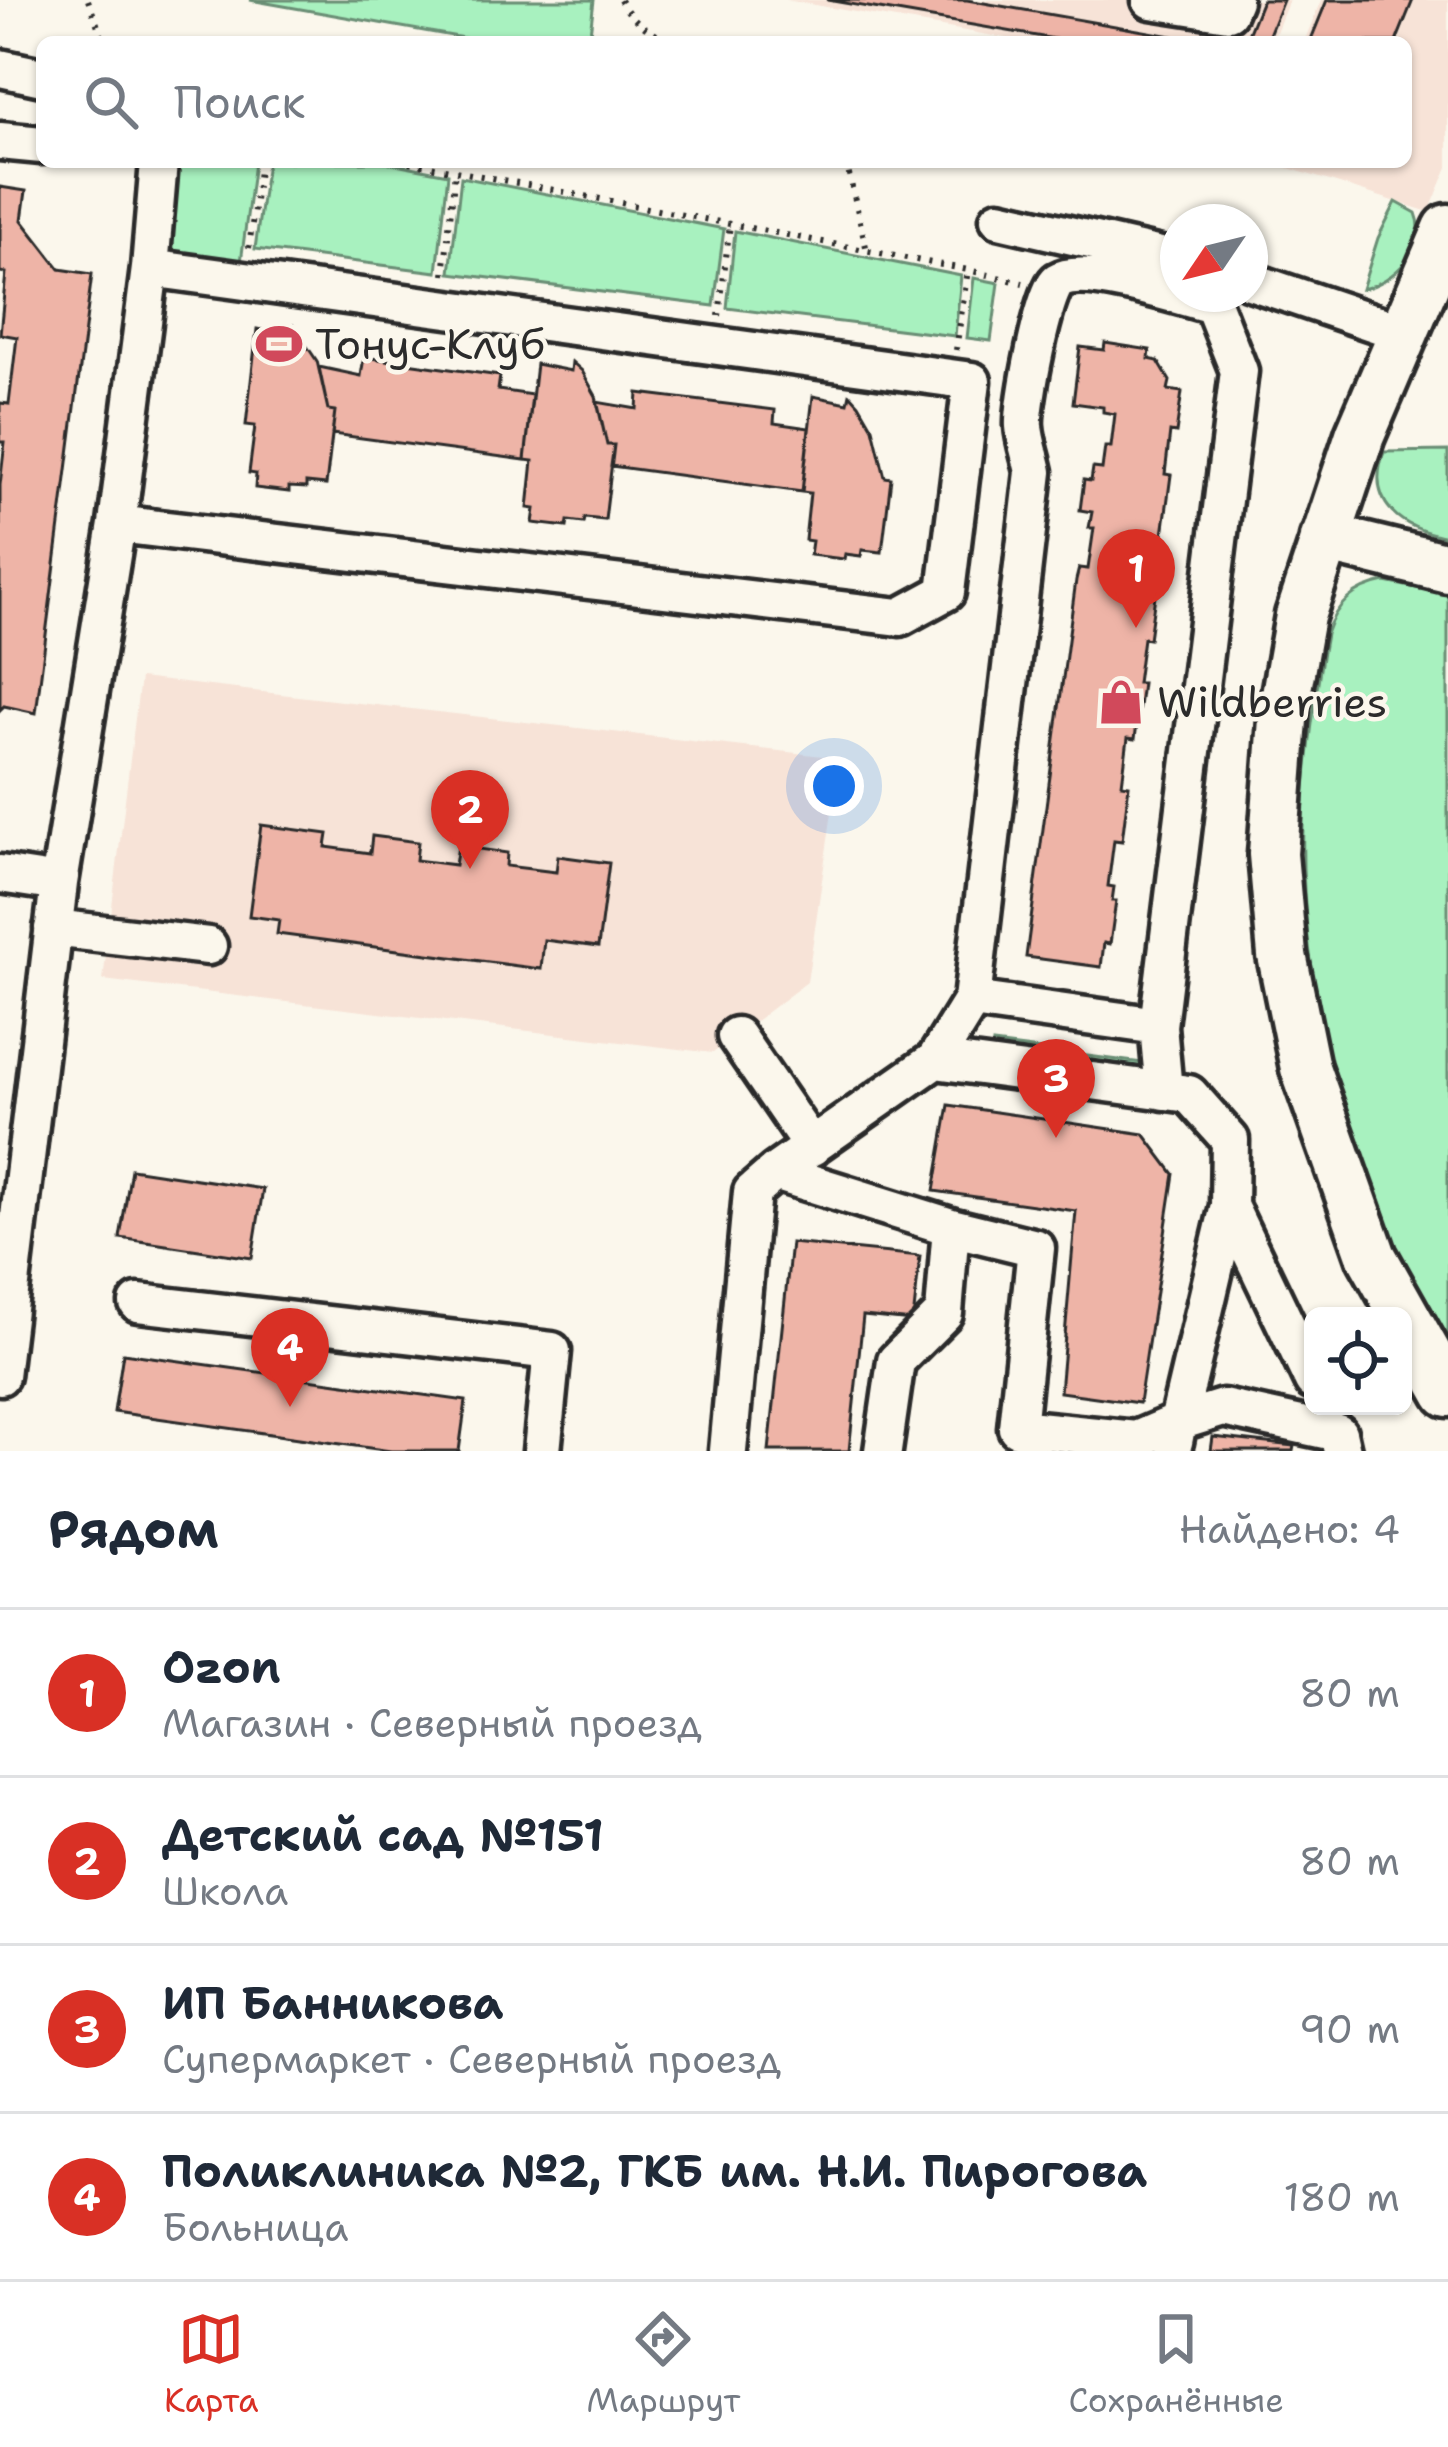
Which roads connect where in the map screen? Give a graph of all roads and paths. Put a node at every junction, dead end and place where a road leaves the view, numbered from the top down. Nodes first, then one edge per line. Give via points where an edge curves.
1 (88, 0) edge
2 (620, 0) edge
3 (1151, 0) edge
4 (1233, 0) edge
5 (102, 36) edge
6 (658, 36) edge
7 (0, 68) edge
8 (36, 75) edge
9 (0, 141) edge
10 (36, 145) edge
11 (158, 168) edge
12 (259, 168) edge
13 (440, 168) edge
14 (847, 168) edge
15 (455, 171) junction
16 (999, 219) dead end
17 (730, 224) junction
18 (1448, 229) edge
19 (1069, 234) junction
20 (867, 250) junction
21 (1160, 256) edge
22 (150, 268) junction
23 (968, 270) junction
24 (244, 280) junction
25 (1054, 286) junction
26 (1268, 287) edge
27 (441, 308) junction
28 (1404, 333) junction
29 (716, 346) junction
30 (952, 380) junction
31 (968, 414) junction
32 (1023, 423) junction
33 (117, 524) junction
34 (1325, 538) junction
35 (1448, 568) edge
36 (0, 874) edge
37 (58, 883) junction
38 (53, 928) junction
39 (208, 946) dead end
40 (972, 1000) junction
41 (1158, 1026) junction
42 (736, 1036) dead end
43 (935, 1060) junction
44 (1164, 1091) junction
45 (812, 1147) junction
46 (775, 1172) junction
47 (1229, 1206) junction
48 (951, 1226) junction
49 (138, 1303) dead end
50 (1304, 1362) edge
51 (0, 1376) edge
52 (1448, 1392) edge
53 (1335, 1430) edge
54 (1175, 1437) edge
55 (542, 1451) edge
56 (728, 1451) edge
57 (883, 1451) edge

1 - 5 path
2 - 6 path
3 - 4 street via 1228,12
7 - 8 street
9 - 10 street
11 - 22 street
12 - 24 path
13 - 15 path
14 - 20 path
15 - 17 path
15 - 27 path
16 - 19 street
17 - 20 path
17 - 29 path
18 - 28 main road
19 - 21 street
19 - 25 street
20 - 23 path
22 - 24 street
22 - 33 street
23 - 25 path
23 - 30 path
24 - 27 street
25 - 32 street
25 - 41 street via 1078,276 1112,279 1213,305 1238,371
26 - 28 street
27 - 29 street
28 - 34 main road
29 - 30 street
30 - 31 street via 972,381
31 - 32 street
31 - 33 street via 946,592 900,617
32 - 40 street via 1034,472
33 - 37 street
34 - 35 main road
34 - 52 main road via 1284,706 1274,854 1282,956 1305,1068 1357,1217
36 - 37 street
37 - 38 street
38 - 39 street
38 - 51 street
40 - 41 street
40 - 43 street
41 - 44 street
42 - 45 street
43 - 44 street
43 - 45 street
44 - 47 street via 1189,1094 1230,1140
45 - 46 street
46 - 48 street
46 - 56 street via 752,1192
47 - 50 street
47 - 54 street
48 - 54 street via 1036,1248 1018,1428
48 - 57 street via 944,1312 896,1361
49 - 55 street via 552,1351
53 - 54 street via 1223,1408

